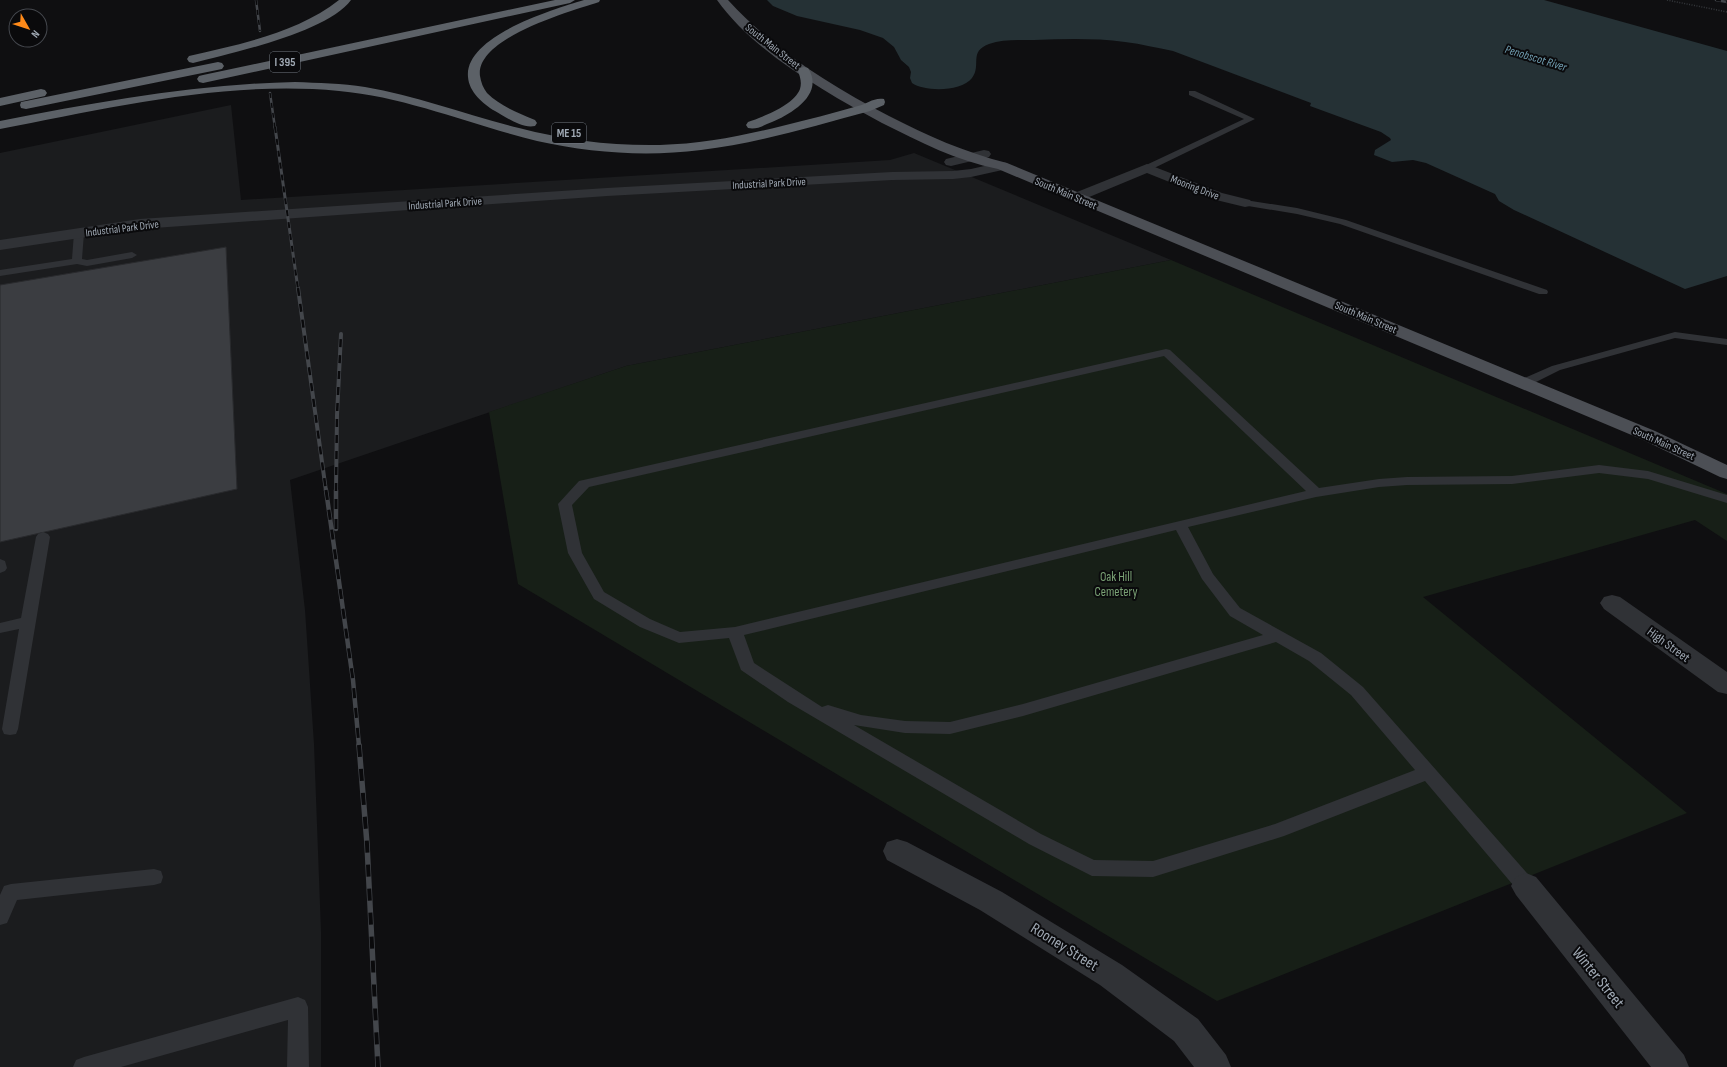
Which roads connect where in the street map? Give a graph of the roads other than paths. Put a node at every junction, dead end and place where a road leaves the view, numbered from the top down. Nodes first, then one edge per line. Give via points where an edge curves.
1 (346, 0) edge
2 (534, 0) edge
3 (570, 0) edge
4 (595, 0) edge
5 (722, 0) edge
6 (804, 71) junction
7 (1192, 93) dead end
8 (867, 101) junction
9 (0, 102) edge
10 (0, 110) edge
11 (907, 116) dead end
12 (0, 124) edge
13 (747, 127) junction
14 (949, 137) dead end
15 (984, 154) junction
16 (968, 158) junction
17 (1002, 166) junction
18 (1147, 168) junction
19 (892, 176) junction
20 (1077, 197) junction
21 (1244, 204) joint
22 (79, 233) junction
23 (0, 245) edge
24 (132, 256) dead end
25 (77, 260) junction
26 (0, 273) edge
27 (1543, 292) dead end
28 (1727, 342) edge
29 (1524, 383) junction
30 (1727, 473) edge
31 (1316, 493) junction
32 (1727, 499) edge
33 (1180, 525) junction
34 (42, 537) dead end
35 (0, 564) edge
36 (0, 568) edge
37 (1612, 603) dead end
38 (28, 622) junction
39 (0, 628) edge
40 (735, 632) junction
41 (1277, 636) junction
42 (1727, 685) edge
43 (809, 706) junction
44 (10, 729) dead end
45 (1427, 773) junction
46 (897, 850) dead end
47 (154, 877) dead end
48 (1526, 886) joint
49 (0, 917) edge
50 (84, 1067) edge
51 (298, 1067) edge
52 (1214, 1067) edge
53 (1672, 1067) edge

1 - 9 highway via 313,21 251,43 161,67
2 - 10 highway, I 395
3 - 12 highway, I 395
4 - 13 highway, ME 15 via 534,21 491,46 478,58 473,71 474,85 481,95 498,108 531,123 606,138 683,138
5 - 6 main road, South Main Street via 753,32
6 - 8 main road, South Main Street
6 - 13 highway, ME 15 via 808,79 807,88 797,101 773,118
7 - 18 lane via 1251,119
8 - 11 main road, South Main Street
8 - 12 highway via 729,142 655,150 609,148 552,140 393,96 352,89 310,86 247,87 175,94
8 - 13 highway
8 - 16 main road, South Main Street via 932,142
14 - 15 main road, South Main Street
15 - 16 street, Industrial Park Drive
15 - 17 main road, South Main Street
16 - 17 main road, South Main Street
16 - 19 street, Industrial Park Drive
17 - 19 street, Industrial Park Drive via 964,174
17 - 20 main road, South Main Street
18 - 20 street
18 - 21 street, Mooring Drive
19 - 22 street, Industrial Park Drive via 278,214 140,224
20 - 29 main road, South Main Street
21 - 27 lane via 1297,211 1343,222
22 - 23 street, Industrial Park Drive
22 - 25 lane
24 - 25 lane via 87,263
25 - 26 lane
28 - 29 lane via 1675,335 1556,368
29 - 30 main road, South Main Street via 1648,435
31 - 32 lane via 1407,481 1512,480 1614,469 1646,474
31 - 33 lane
31 - 40 lane via 1166,352 584,484 564,504 575,553 598,595 645,623 679,638
33 - 40 lane
33 - 41 lane via 1207,576 1235,612
34 - 38 lane
35 - 36 lane
37 - 42 street, High Street
38 - 39 lane
38 - 44 lane
40 - 43 lane via 747,666
41 - 43 lane via 1030,708 950,728 905,727 862,721
41 - 45 lane via 1315,657 1357,692
43 - 45 lane via 1035,839 1092,868 1153,869 1278,831
45 - 48 lane
46 - 52 street, Rooney Street via 1031,924 1111,975 1186,1030
47 - 49 lane via 11,892
48 - 53 street, Winter Street
50 - 51 lane via 298,1007

